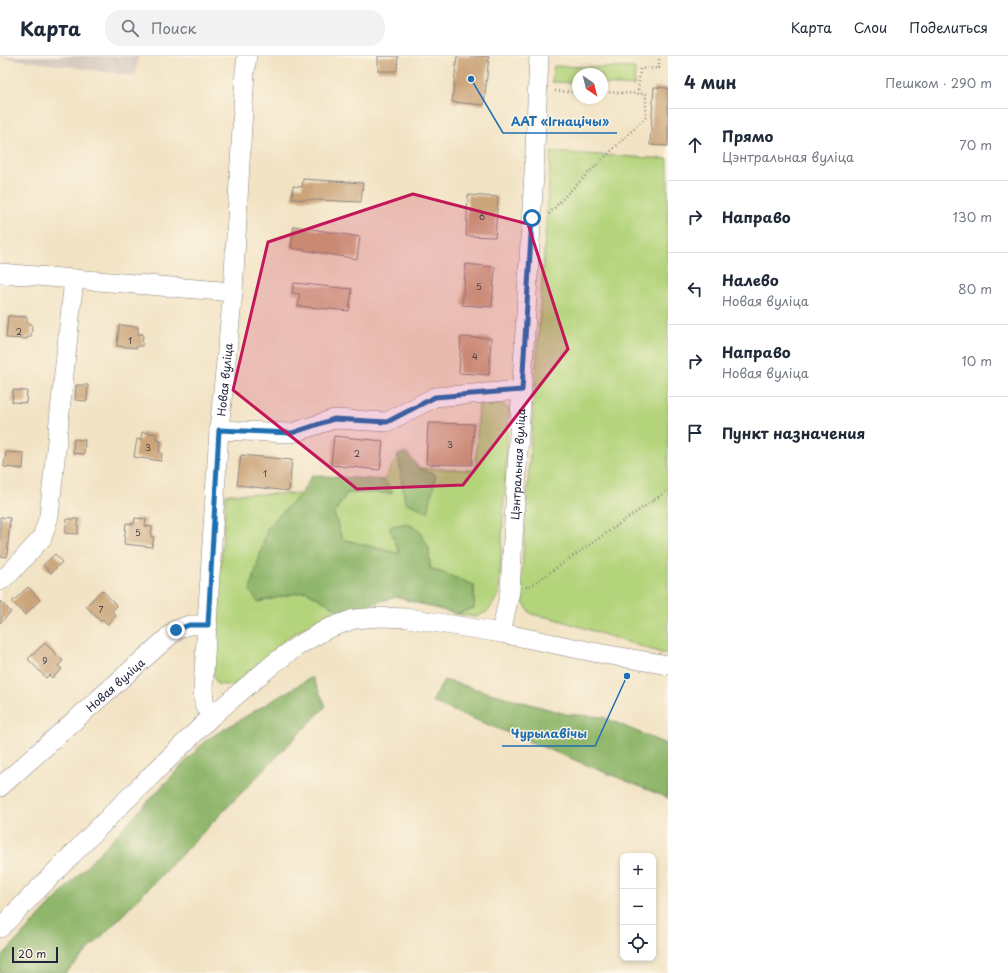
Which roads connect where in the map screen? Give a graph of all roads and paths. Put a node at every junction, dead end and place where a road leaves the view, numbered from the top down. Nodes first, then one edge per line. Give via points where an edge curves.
1 (539, 56) edge
2 (659, 56) edge
3 (244, 61) edge
4 (538, 90) junction
5 (572, 92) edge
6 (608, 92) edge
7 (638, 94) junction
8 (532, 218) junction
9 (0, 273) edge
10 (74, 280) junction
11 (233, 292) junction
12 (522, 390) junction
13 (219, 430) junction
14 (668, 490) edge
15 (0, 581) edge
16 (510, 590) junction
17 (208, 625) junction
18 (501, 633) junction
19 (668, 666) edge
20 (211, 717) junction
21 (0, 786) edge
22 (0, 928) edge

1 - 4 street, Цэнтральная вуліца
2 - 7 path via 659,68 640,69
3 - 11 street, Новая вуліца
4 - 5 path
4 - 8 street, Цэнтральная вуліца
6 - 7 path
7 - 8 path via 646,94 646,117 549,215
8 - 12 street, Цэнтральная вуліца
9 - 10 street
10 - 11 street
10 - 15 street via 49,516 42,538
11 - 13 street, Новая вуліца
12 - 13 street via 435,397 387,422 334,419 292,433
12 - 16 street, Цэнтральная вуліца
13 - 17 street, Новая вуліца
14 - 16 path via 529,587
16 - 18 street, Цэнтральная вуліца
17 - 20 street via 203,689 204,704
17 - 21 street, Новая вуліца via 189,625 176,630
18 - 19 street
18 - 20 street via 408,618 354,619 327,629 299,645
20 - 22 street

